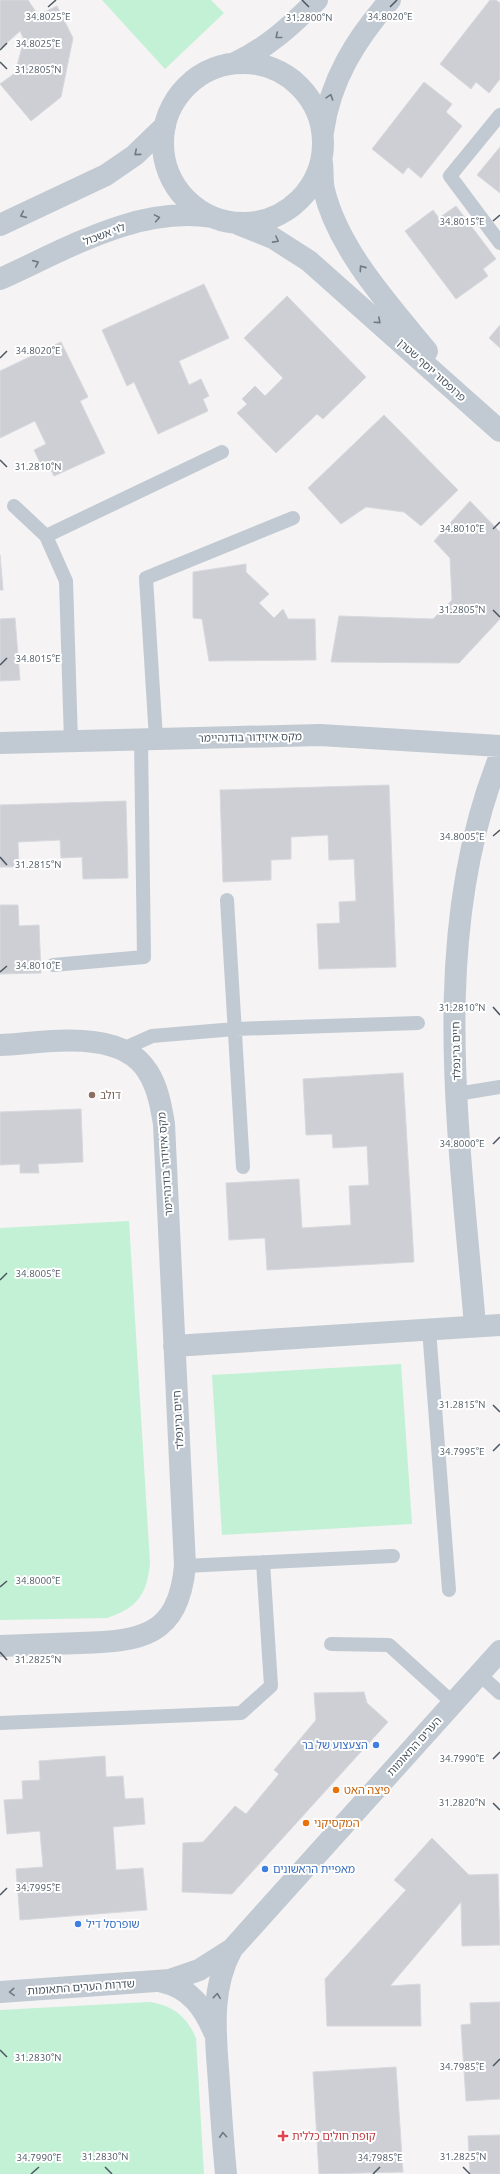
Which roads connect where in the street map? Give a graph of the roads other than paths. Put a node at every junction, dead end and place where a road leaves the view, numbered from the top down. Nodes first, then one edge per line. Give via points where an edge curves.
1 (317, 0) edge
2 (390, 0) edge
3 (235, 63) junction
4 (500, 115) edge
5 (165, 126) junction
6 (322, 135) junction
7 (322, 159) junction
8 (221, 219) junction
9 (0, 225) edge
10 (500, 243) edge
11 (0, 279) edge
12 (474, 407) junction
13 (500, 430) edge
14 (222, 452) dead end
15 (14, 506) dead end
16 (293, 518) dead end
17 (46, 536) junction
18 (148, 739) junction
19 (71, 741) junction
20 (0, 743) edge
21 (500, 746) edge
22 (500, 756) edge
23 (227, 900) dead end
24 (53, 965) dead end
25 (418, 1023) dead end
26 (235, 1029) junction
27 (0, 1045) edge
28 (123, 1049) junction
29 (500, 1087) edge
30 (457, 1094) junction
31 (243, 1167) dead end
32 (500, 1325) edge
33 (476, 1326) junction
34 (429, 1329) junction
35 (174, 1346) junction
36 (393, 1556) dead end
37 (263, 1562) junction
38 (185, 1566) junction
39 (449, 1590) dead end
40 (331, 1644) dead end
41 (0, 1646) edge
42 (500, 1651) edge
43 (479, 1674) junction
44 (500, 1693) edge
45 (453, 1703) junction
46 (0, 1723) edge
47 (232, 1949) junction
48 (163, 1982) junction
49 (0, 1992) edge
50 (216, 2035) junction
51 (226, 2174) edge

1 -> 3 street via 269,44
6 -> 2 street via 330,97 346,60 370,23
3 - 5 street via 211,69 190,84 174,103
3 - 6 street via 259,64 293,80 310,100
4 - 10 lane via 450,176
5 - 8 street via 164,150 170,174 184,196 204,212
5 -> 9 street via 135,155 106,175
6 - 7 street, פרופסור יוסף שטרן
7 - 8 street via 313,182 297,202 286,210 252,222
12 -> 7 street, פרופסור יוסף שטרן via 396,312 356,258 332,215 324,190
11 -> 8 street, לוי אשכול via 91,238 152,218 198,214
8 -> 12 street, פרופסור יוסף שטרן via 273,238 309,261
12 - 13 street
14 - 17 lane
15 - 17 lane
16 - 18 lane via 146,578
17 - 19 lane via 66,581
18 - 19 street, מקס איזידור בודנהיימר
18 - 21 street, מקס איזידור בודנהיימר via 320,735
18 - 24 lane via 144,957
19 - 20 street, מקס איזידור בודנהיימר
22 - 30 street, חיים גרינפלד via 481,813 468,869 460,925 456,982
23 - 26 lane
25 - 26 lane
26 - 28 lane via 152,1036
26 - 31 lane
27 - 28 street, מקס איזידור בודנהיימר via 85,1041
28 - 35 street, מקס איזידור בודנהיימר via 148,1072 158,1095 164,1124
29 - 30 lane
30 - 33 street, חיים גרינפלד
32 - 33 street
33 - 34 street
34 - 35 street
34 - 39 lane
35 - 38 street, חיים גרינפלד
36 - 37 lane
37 - 38 lane
37 - 46 lane via 270,1686 240,1713
38 - 41 street, חיים גרינפלד via 182,1588 171,1613 160,1625 140,1637 109,1642
40 - 45 lane via 389,1645
42 - 43 street, הערים התאומות
43 - 44 lane
43 - 45 street, הערים התאומות
45 - 47 street, הערים התאומות
47 - 48 street, שדרות הערים התאומות via 185,1977
50 -> 47 street, שדרות הערים התאומות via 218,1985
48 -> 49 street, שדרות הערים התאומות
48 - 50 street, שדרות הערים התאומות via 185,1990 195,1999 209,2019
51 -> 50 street, שדרות הערים התאומות

